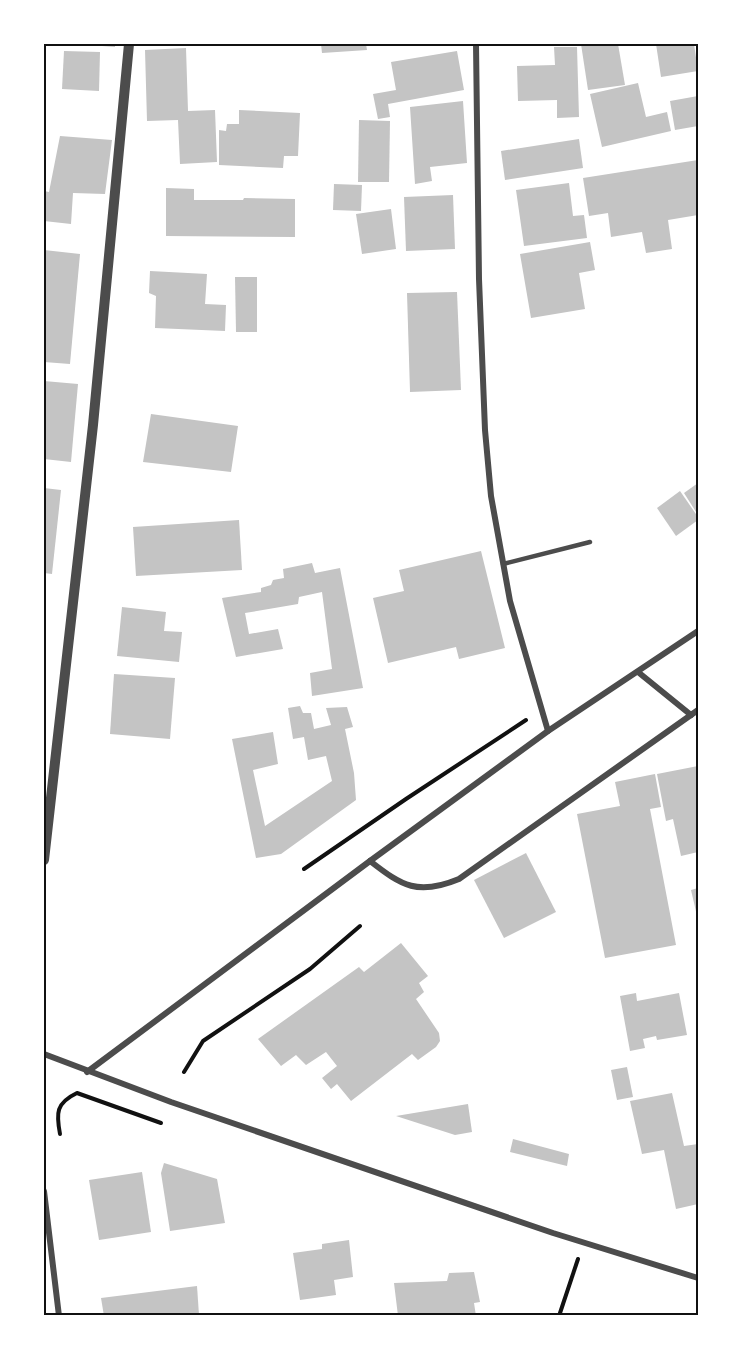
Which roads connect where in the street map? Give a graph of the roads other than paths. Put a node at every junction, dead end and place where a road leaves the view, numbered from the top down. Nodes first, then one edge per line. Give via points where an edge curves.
1 (129, 44) edge
2 (476, 44) edge
3 (590, 542) dead end
4 (503, 564) junction
5 (699, 631) edge
6 (638, 672) junction
7 (699, 710) edge
8 (691, 715) junction
9 (548, 731) junction
10 (44, 860) edge
11 (370, 861) junction
12 (44, 1054) edge
13 (87, 1072) junction
14 (44, 1191) edge
15 (699, 1278) edge
16 (59, 1316) edge

1 - 10 street via 93,425
2 - 4 street via 485,430
3 - 4 lane
4 - 9 street via 510,602
5 - 6 street
6 - 8 street
6 - 9 street
7 - 8 street
8 - 11 street via 459,879 432,887 408,885
9 - 11 street
11 - 13 street
12 - 13 street
13 - 15 street
14 - 16 street

